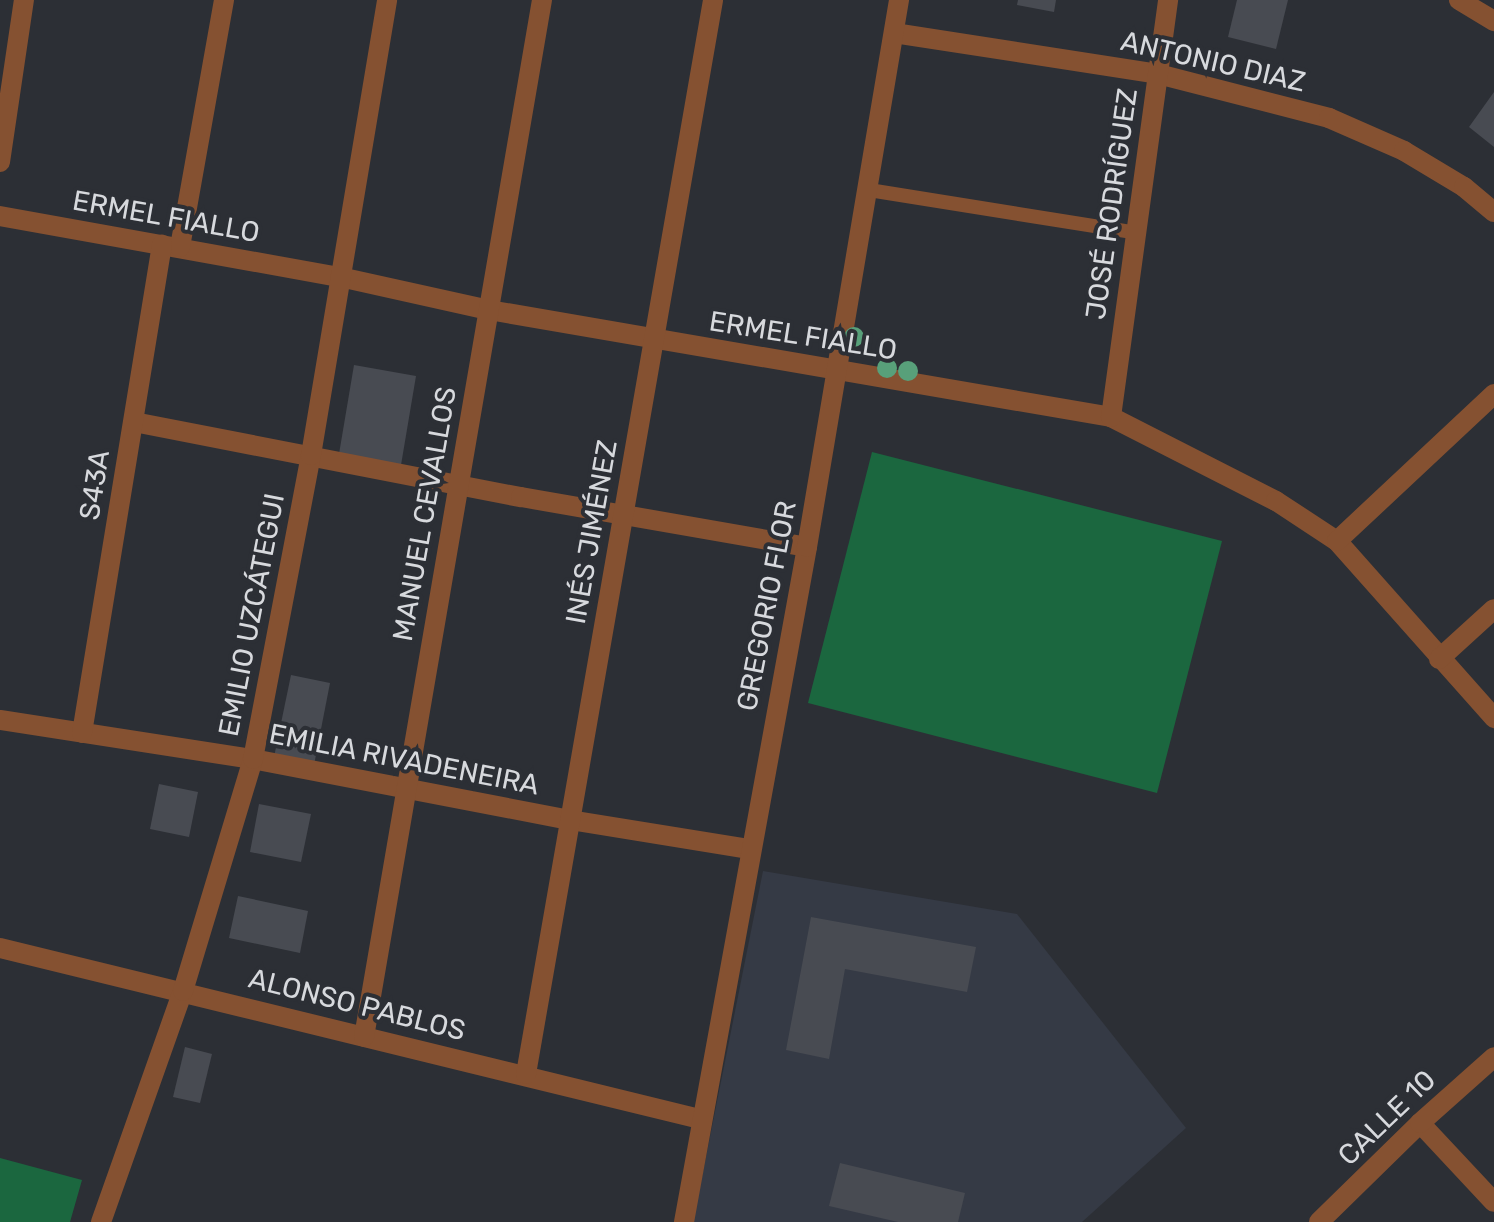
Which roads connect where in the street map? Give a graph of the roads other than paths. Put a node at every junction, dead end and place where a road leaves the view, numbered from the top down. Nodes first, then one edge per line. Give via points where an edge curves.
1 (24, 0) edge
2 (224, 0) edge
3 (387, 0) edge
4 (542, 0) edge
5 (713, 0) edge
6 (899, 0) edge
7 (1168, 0) edge
8 (1459, 0) edge
9 (1494, 21) edge
10 (894, 33) junction
11 (8, 40) edge
12 (1158, 74) junction
13 (0, 162) edge
14 (869, 190) junction
15 (1494, 212) edge
16 (0, 216) edge
17 (1136, 233) junction
18 (171, 246) junction
19 (340, 277) junction
20 (489, 310) junction
21 (654, 340) junction
22 (838, 369) junction
23 (1494, 394) edge
24 (1111, 417) junction
25 (134, 422) junction
26 (311, 455) junction
27 (459, 484) junction
28 (623, 515) junction
29 (1337, 541) junction
30 (807, 547) junction
31 (1494, 609) edge
32 (1439, 659) junction
33 (1494, 718) edge
34 (0, 720) edge
35 (82, 733) junction
36 (253, 759) junction
37 (406, 790) junction
38 (570, 820) junction
39 (750, 849) junction
40 (0, 948) edge
41 (183, 991) junction
42 (364, 1037) junction
43 (1494, 1057) edge
44 (526, 1074) junction
45 (700, 1119) junction
46 (1420, 1123) junction
47 (1494, 1202) edge
48 (101, 1222) edge
49 (684, 1222) edge
50 (1319, 1222) edge

1 - 11 street
2 - 18 street, S43A
3 - 19 street, EMILIO UZCÁTEGUI
4 - 20 street, MANUEL CEVALLOS
5 - 21 street, INÉS JIMÉNEZ
6 - 10 street, GREGORIO FLOR
7 - 12 street, JOSÉ RODRÍGUEZ
8 - 9 street
10 - 12 street, ANTONIO DIAZ
10 - 14 street, GREGORIO FLOR
11 - 13 street
12 - 15 street, ANTONIO DIAZ via 1329,118 1404,151
12 - 17 street, JOSÉ RODRÍGUEZ
14 - 17 lane
14 - 22 street, GREGORIO FLOR
16 - 18 street, ERMEL FIALLO
17 - 24 street, JOSÉ RODRÍGUEZ
18 - 19 street, ERMEL FIALLO
18 - 25 street, S43A
19 - 20 street, ERMEL FIALLO
19 - 26 street, EMILIO UZCÁTEGUI
20 - 21 street, ERMEL FIALLO
20 - 27 street, MANUEL CEVALLOS
21 - 22 street, ERMEL FIALLO
21 - 28 street, INÉS JIMÉNEZ
22 - 24 street, ERMEL FIALLO
22 - 30 street, GREGORIO FLOR
23 - 29 street
24 - 29 street, ERMEL FIALLO via 1276,501
25 - 26 street
25 - 35 street, S43A
26 - 27 street
26 - 36 street, EMILIO UZCÁTEGUI
27 - 28 street
27 - 37 street, MANUEL CEVALLOS
28 - 30 street
28 - 38 street, INÉS JIMÉNEZ
29 - 32 street, ERMEL FIALLO
30 - 39 street, GREGORIO FLOR
31 - 32 street
32 - 33 street, ERMEL FIALLO
34 - 35 street, EMILIA RIVADENEIRA
35 - 36 street, EMILIA RIVADENEIRA
36 - 37 street, EMILIA RIVADENEIRA
36 - 41 street, EMILIO UZCÁTEGUI
37 - 38 street, EMILIA RIVADENEIRA
37 - 42 street, MANUEL CEVALLOS
38 - 39 street, EMILIA RIVADENEIRA
38 - 44 street, INÉS JIMÉNEZ
39 - 45 street, GREGORIO FLOR
40 - 41 street, ALONSO PABLOS
41 - 42 street, ALONSO PABLOS
41 - 48 street, EMILIO UZCÁTEGUI
42 - 44 street, ALONSO PABLOS
43 - 46 street, CALLE 10
44 - 45 street, ALONSO PABLOS
45 - 49 street, GREGORIO FLOR
46 - 47 street
46 - 50 street, CALLE 10

